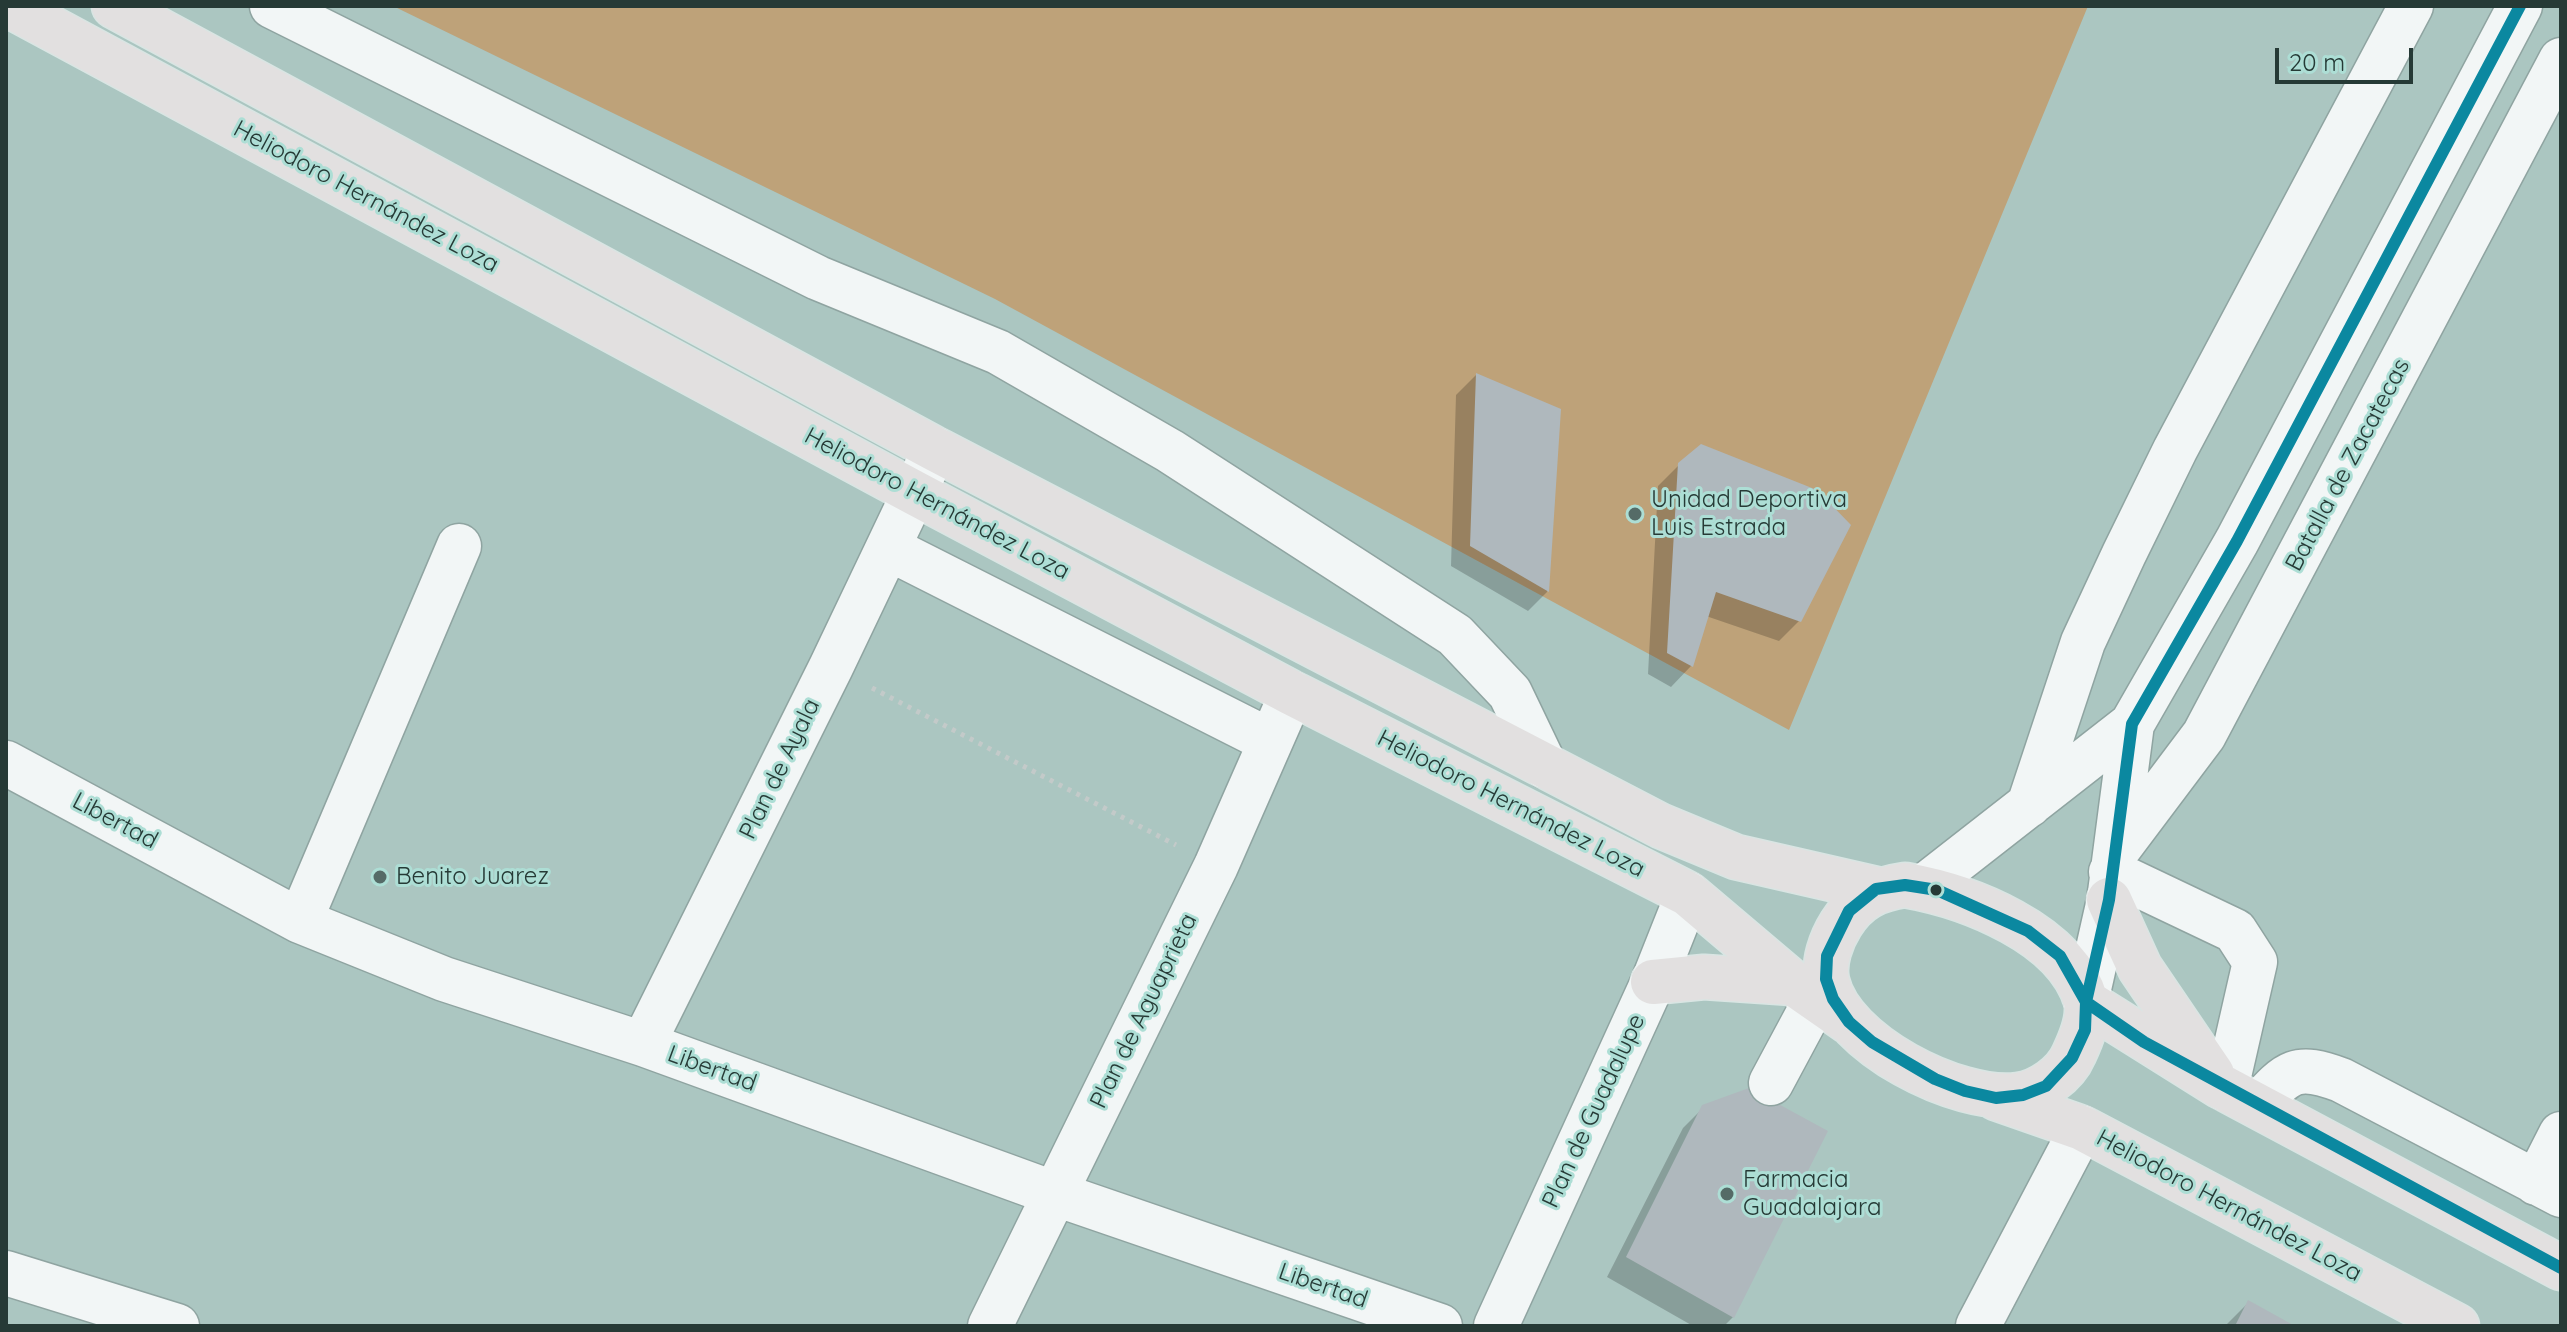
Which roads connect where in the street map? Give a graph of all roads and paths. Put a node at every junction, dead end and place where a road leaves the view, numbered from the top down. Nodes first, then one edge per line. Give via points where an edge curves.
1 (10, 6) edge
2 (114, 6) edge
3 (272, 6) edge
4 (2411, 6) edge
5 (2520, 6) edge
6 (2561, 60) edge
7 (935, 449) junction
8 (913, 492) junction
9 (459, 546) dead end
10 (888, 548) junction
11 (831, 667) junction
12 (1292, 693) junction
13 (2132, 724) junction
14 (1270, 741) junction
15 (6, 763) edge
16 (1545, 766) junction
17 (2029, 805) junction
18 (1216, 866) junction
19 (2111, 876) junction
20 (1922, 888) junction
21 (1876, 889) junction
22 (1688, 894) junction
23 (300, 921) junction
24 (1653, 982) junction
25 (1819, 1001) junction
26 (2086, 1002) junction
27 (643, 1044) junction
28 (1771, 1083) dead end
29 (2235, 1093) junction
30 (1996, 1098) junction
31 (2082, 1128) junction
32 (2561, 1134) edge
33 (2549, 1189) edge
34 (1053, 1193) junction
35 (2561, 1268) edge
36 (6, 1273) edge
37 (177, 1326) edge
38 (990, 1326) edge
39 (1440, 1326) edge
40 (1496, 1326) edge
41 (1978, 1326) edge
42 (2457, 1326) edge

1 - 8 main road, Heliodoro Hernández Loza
2 - 7 main road, Heliodoro Hernández Loza
3 - 16 street via 818,278 998,352 1170,451 1455,635 1510,693
4 - 17 street via 2124,554 2083,642
5 - 13 street via 2237,541
6 - 19 street, Batalla de Zacatecas via 2204,735
7 - 8 street, Plan de Ayala
7 - 16 main road, Heliodoro Hernández Loza
8 - 10 street, Plan de Ayala
8 - 12 main road, Heliodoro Hernández Loza
9 - 23 street
10 - 11 street, Plan de Ayala
10 - 14 street
11 - 18 path
11 - 27 street, Plan de Ayala
12 - 14 street, Plan de Aguaprieta
12 - 22 main road, Heliodoro Hernández Loza
13 - 17 street
13 - 19 street
14 - 18 street, Plan de Aguaprieta
15 - 23 street, Libertad
16 - 21 main road, Heliodoro Hernández Loza via 1661,826 1736,857
17 - 20 street
18 - 34 street, Plan de Aguaprieta
19 - 26 street
19 - 29 main road via 2140,968
19 - 29 street via 2235,931 2255,962
20 - 21 main road
20 - 26 main road via 2028,931 2060,956
21 - 25 main road via 1849,911 1827,956 1826,979 1833,999
22 - 24 street, Plan de Guadalupe
22 - 25 main road, Heliodoro Hernández Loza
23 - 27 street, Libertad via 444,979
24 - 25 main road via 1704,977
24 - 40 street, Plan de Guadalupe
25 - 28 street
25 - 30 main road via 1872,1042 1935,1079
26 - 29 main road
26 - 30 main road via 2085,1030 2072,1058 2046,1086
27 - 34 street, Libertad
29 - 33 street via 2312,1069
29 - 35 main road
30 - 31 main road, Heliodoro Hernández Loza
31 - 41 street
31 - 42 main road, Heliodoro Hernández Loza
32 - 33 street
34 - 38 street, Plan de Aguaprieta
34 - 39 street, Libertad
36 - 37 street

